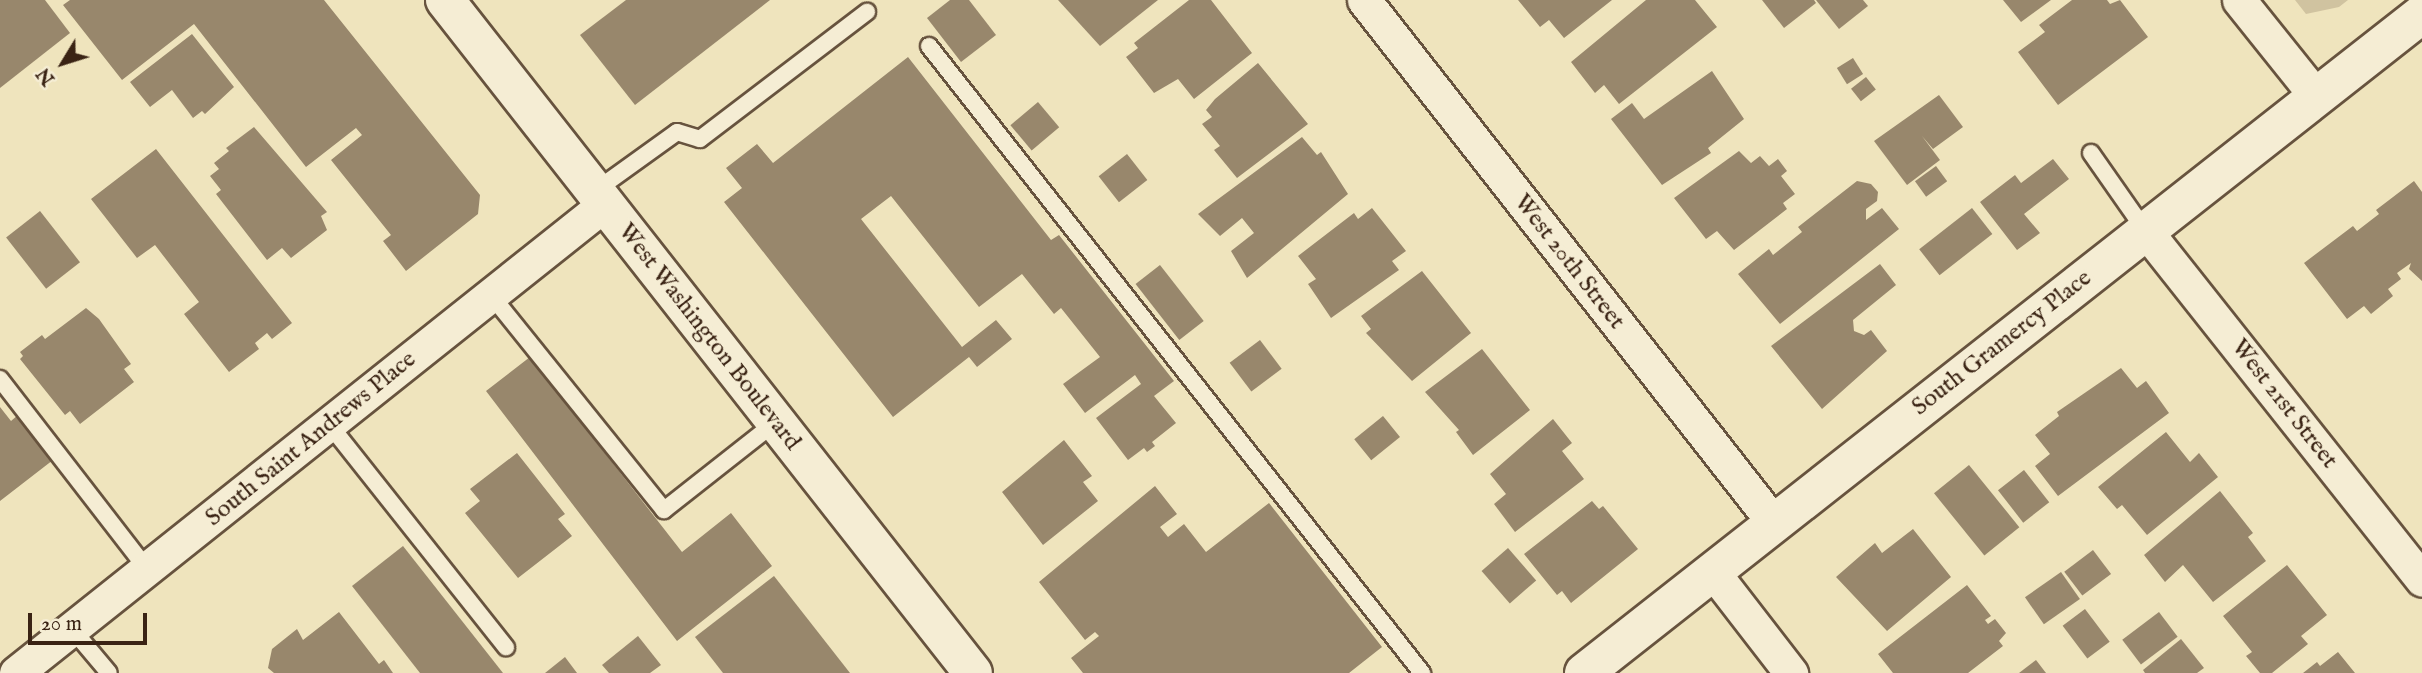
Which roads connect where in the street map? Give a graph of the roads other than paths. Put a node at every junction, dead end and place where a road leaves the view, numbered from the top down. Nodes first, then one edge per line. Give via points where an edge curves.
1 (445, 0) edge
2 (1364, 0) edge
3 (2239, 0) edge
4 (867, 12) dead end
5 (2421, 14) edge
6 (929, 46) dead end
7 (2316, 96) junction
8 (2091, 153) dead end
9 (600, 198) junction
10 (2145, 230) junction
11 (491, 295) junction
12 (0, 379) edge
13 (776, 422) junction
14 (329, 424) junction
15 (1774, 523) junction
16 (147, 569) junction
17 (1713, 572) junction
18 (2422, 579) edge
19 (72, 629) junction
20 (506, 647) dead end
21 (16, 673) edge
22 (109, 673) edge
23 (973, 673) edge
24 (1422, 673) edge
25 (1584, 673) edge
26 (1791, 673) edge

1 - 9 street, West Washington Boulevard
2 - 15 street, West 20th Street
3 - 7 street
4 - 9 lane via 700,139 677,132
5 - 7 street, South Gramercy Place
6 - 24 lane
7 - 10 street, South Gramercy Place
8 - 10 lane
9 - 11 street, South Saint Andrews Place
9 - 13 street, West Washington Boulevard
10 - 15 street, South Gramercy Place
10 - 18 street, West 21st Street
11 - 13 lane via 664,509
11 - 14 street, South Saint Andrews Place
12 - 16 lane
13 - 23 street, West Washington Boulevard
14 - 16 street, South Saint Andrews Place
14 - 20 lane
15 - 17 street, South Gramercy Place
16 - 19 street, South Saint Andrews Place
17 - 25 street, South Gramercy Place
17 - 26 street
19 - 21 street, South Saint Andrews Place
19 - 22 lane

